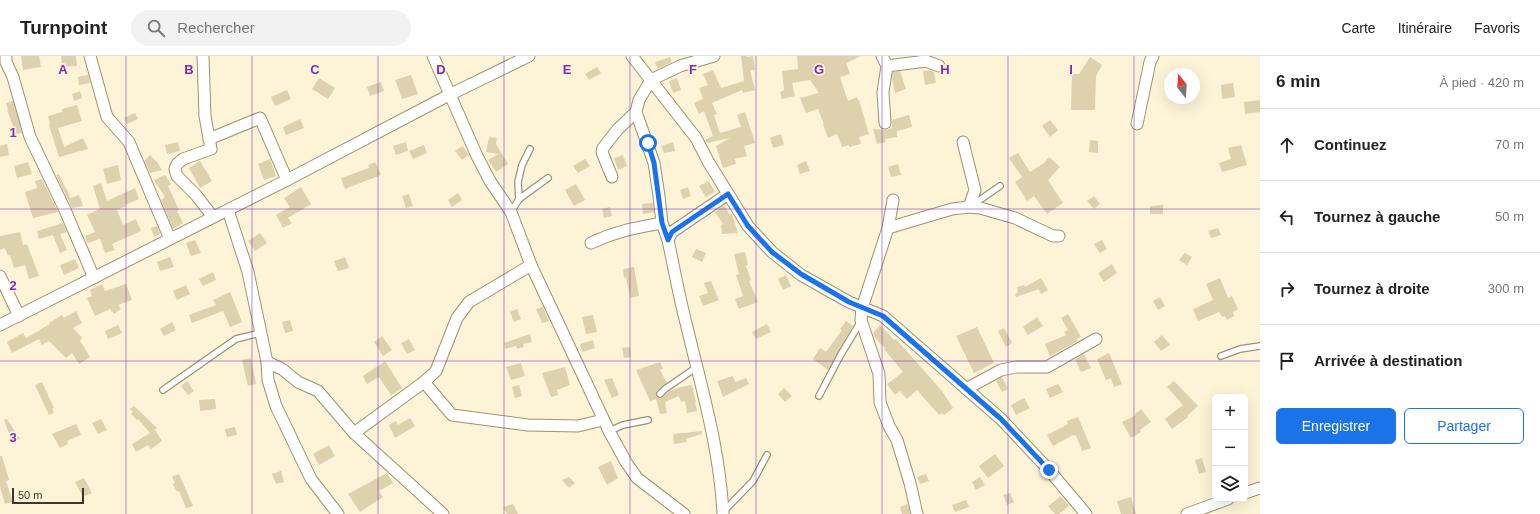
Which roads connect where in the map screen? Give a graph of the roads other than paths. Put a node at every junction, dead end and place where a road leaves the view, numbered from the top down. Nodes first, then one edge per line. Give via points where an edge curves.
1 (6, 56) edge
2 (90, 56) edge
3 (203, 56) edge
4 (433, 56) edge
5 (529, 56) edge
6 (632, 56) edge
7 (714, 56) edge
8 (1153, 56) edge
9 (885, 61) edge
10 (939, 66) dead end
11 (652, 80) junction
12 (450, 95) junction
13 (636, 112) junction
14 (885, 123) dead end
15 (1137, 124) dead end
16 (209, 139) junction
17 (963, 142) dead end
18 (530, 149) dead end
19 (612, 177) dead end
20 (548, 178) dead end
21 (287, 180) junction
22 (1000, 186) dead end
23 (728, 194) junction
24 (519, 199) junction
25 (893, 200) dead end
26 (969, 207) junction
27 (228, 210) junction
28 (511, 212) junction
29 (213, 217) junction
30 (662, 223) junction
31 (888, 228) junction
32 (1059, 236) dead end
33 (170, 239) junction
34 (668, 240) junction
35 (591, 243) dead end
36 (531, 265) junction
37 (0, 276) edge
38 (94, 278) junction
39 (862, 308) junction
40 (18, 316) junction
41 (861, 320) junction
42 (0, 325) edge
43 (260, 333) junction
44 (1096, 339) dead end
45 (1260, 346) edge
46 (1221, 356) dead end
47 (267, 362) junction
48 (697, 367) junction
49 (424, 382) junction
50 (966, 389) junction
51 (163, 390) dead end
52 (660, 394) dead end
53 (819, 396) dead end
54 (603, 420) junction
55 (648, 420) dead end
56 (609, 430) junction
57 (354, 433) junction
58 (767, 455) dead end
59 (1260, 488) edge
60 (1248, 492) edge
61 (1220, 502) edge
62 (723, 513) edge
63 (338, 514) edge
64 (443, 514) edge
65 (684, 514) edge
66 (917, 514) edge
67 (1086, 514) edge
68 (1187, 514) edge

1 - 38 street via 30,137
2 - 33 street via 107,117 129,142
3 - 16 street via 205,116
4 - 12 street
5 - 12 street
6 - 11 street
7 - 11 street via 680,66
8 - 15 street
9 - 10 street via 926,61
9 - 14 street
11 - 13 street via 639,100
11 - 23 street via 696,138
12 - 21 street
12 - 28 street via 490,181
13 - 19 street via 603,148 602,152
13 - 30 street via 654,163
16 - 21 street via 260,118
16 - 29 street via 211,149 183,159 175,169 177,176
17 - 26 street via 975,190
18 - 24 lane via 522,165 518,182
20 - 24 lane
21 - 27 street
22 - 26 lane
23 - 34 street via 672,232
23 - 39 street via 748,226 772,252 801,274
24 - 28 lane
25 - 31 street
26 - 31 street via 952,209
26 - 32 street via 1016,218 1053,236
27 - 29 street
27 - 43 street via 248,272
28 - 36 street
29 - 33 street
30 - 34 street
30 - 35 street via 606,235
31 - 39 street
33 - 38 street
34 - 48 street
36 - 49 street via 468,302 457,318 436,372
36 - 54 street
37 - 40 street
38 - 40 street
39 - 41 street
39 - 50 street via 883,316
40 - 42 street
41 - 53 lane
41 - 66 street via 879,374 880,402 897,440
43 - 47 street
43 - 51 lane via 236,339
44 - 50 street via 1046,367 1001,370
45 - 46 lane via 1240,349
47 - 57 street via 318,392
47 - 63 street via 268,380 276,406 311,479
48 - 52 lane
48 - 62 street via 708,412
49 - 54 street via 452,415 528,425 578,426
49 - 57 street
50 - 67 street via 1001,419 1044,464
54 - 56 street
55 - 56 lane
56 - 65 street via 638,478
57 - 64 street
58 - 62 lane via 753,481
59 - 60 street
61 - 68 street

